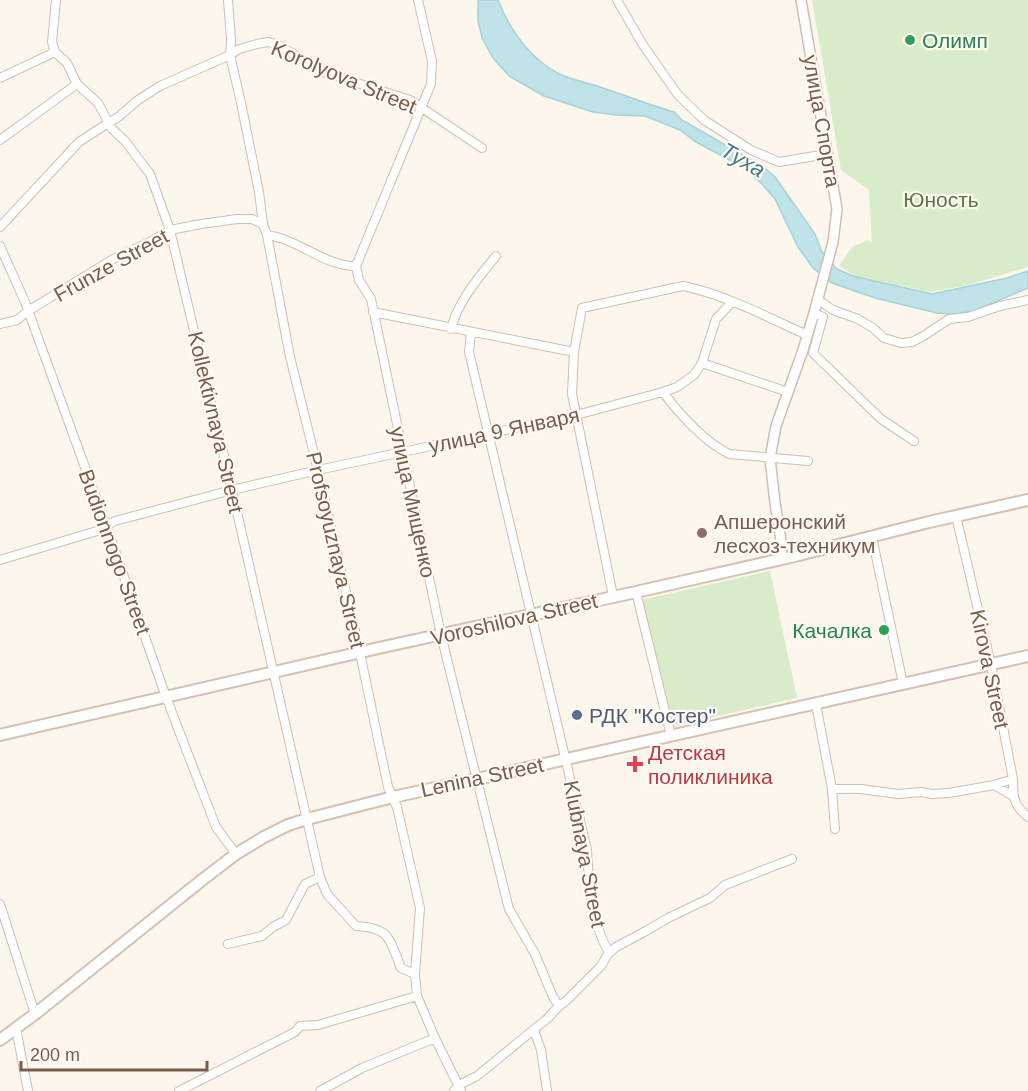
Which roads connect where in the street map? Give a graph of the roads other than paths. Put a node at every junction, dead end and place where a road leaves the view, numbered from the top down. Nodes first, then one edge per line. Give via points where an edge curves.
1 (56, 0) edge
2 (228, 0) edge
3 (417, 0) edge
4 (617, 0) edge
5 (801, 0) edge
6 (55, 52) junction
7 (230, 55) junction
8 (0, 78) edge
9 (77, 84) junction
10 (422, 109) junction
11 (108, 123) junction
12 (0, 140) edge
13 (482, 148) dead end
14 (827, 154) junction
15 (263, 224) junction
16 (0, 227) edge
17 (170, 231) junction
18 (267, 235) junction
19 (0, 246) edge
20 (496, 255) dead end
21 (356, 266) junction
22 (818, 299) junction
23 (1028, 300) edge
24 (732, 302) junction
25 (28, 311) junction
26 (373, 312) junction
27 (814, 313) junction
28 (0, 324) edge
29 (451, 329) junction
30 (471, 332) junction
31 (807, 335) junction
32 (574, 352) junction
33 (702, 363) junction
34 (663, 392) junction
35 (788, 392) junction
36 (576, 415) junction
37 (489, 434) junction
38 (914, 441) dead end
39 (404, 452) junction
40 (770, 458) junction
41 (808, 462) dead end
42 (318, 470) junction
43 (232, 490) junction
44 (1028, 500) edge
45 (956, 516) junction
46 (106, 525) junction
47 (872, 537) junction
48 (780, 559) junction
49 (0, 560) edge
50 (636, 592) junction
51 (613, 596) junction
52 (531, 615) junction
53 (441, 635) junction
54 (360, 653) junction
55 (1028, 656) edge
56 (991, 665) junction
57 (274, 673) junction
58 (903, 684) junction
59 (166, 697) junction
60 (816, 704) junction
61 (0, 735) edge
62 (671, 736) junction
63 (566, 759) junction
64 (477, 779) junction
65 (1013, 779) junction
66 (993, 785) junction
67 (832, 789) junction
68 (393, 796) junction
69 (1013, 796) junction
70 (1028, 808) edge
71 (1019, 810) junction
72 (1028, 817) edge
73 (307, 819) junction
74 (835, 830) dead end
75 (236, 854) junction
76 (792, 859) dead end
77 (320, 877) junction
78 (0, 904) edge
79 (228, 944) dead end
80 (609, 953) junction
81 (415, 974) junction
82 (417, 996) junction
83 (559, 1006) junction
84 (35, 1014) junction
85 (16, 1028) junction
86 (534, 1029) junction
87 (435, 1038) junction
88 (0, 1040) edge
89 (458, 1089) edge
90 (28, 1091) edge
91 (179, 1091) edge
92 (320, 1091) edge
93 (547, 1091) edge

1 - 6 street via 52,42
2 - 7 street, Profsoyuznaya Street
3 - 10 street via 432,61 431,84
4 - 14 street via 678,95 704,120 751,150 779,162
5 - 14 street, улица Спорта
6 - 8 street
6 - 9 street, Kollektivnaya Street via 67,63
7 - 10 street, Korolyova Street via 257,44 279,45 320,70 410,100
7 - 11 street, Korolyova Street via 160,86
7 - 15 street, Profsoyuznaya Street
9 - 11 street, Kollektivnaya Street via 98,103
9 - 12 street
10 - 13 street, Korolyova Street
10 - 21 street
11 - 16 street, Korolyova Street via 79,142
11 - 17 street, Kollektivnaya Street via 150,174
14 - 22 street, улица Спорта via 837,209
15 - 17 street, Frunze Street via 237,219
15 - 18 street, Profsoyuznaya Street
17 - 25 street, Frunze Street via 115,258
17 - 43 street, Kollektivnaya Street
18 - 21 street via 344,267
18 - 42 street, Profsoyuznaya Street via 290,357
19 - 25 street, Budionnogo Street
20 - 29 street via 472,285
21 - 26 street, улица Мищенко
22 - 23 street via 833,310 858,319 884,338 901,343 912,342 949,318 968,317
22 - 27 street, улица Спорта
24 - 31 street
24 - 32 street via 683,286 582,308
24 - 33 street via 716,319
25 - 28 street, Frunze Street via 17,320
25 - 46 street, Budionnogo Street
26 - 29 street
26 - 39 street, улица Мищенко
27 - 31 street, улица Спорта
27 - 38 street via 823,317 813,353 881,419
29 - 30 street
30 - 32 street
30 - 37 street, Klubnaya Street via 469,352
31 - 35 street, улица Спорта
32 - 36 street via 572,394
33 - 34 street, улица 9 Января via 694,375
33 - 35 street
34 - 36 street, улица 9 Января
34 - 40 street via 676,410 718,449 729,454
35 - 40 street, улица Спорта
36 - 37 street, улица 9 Января
36 - 51 street
37 - 39 street, улица 9 Января
37 - 52 street, Klubnaya Street
39 - 42 street, улица 9 Января
39 - 53 street, улица Мищенко
40 - 41 street
40 - 48 street, улица Спорта via 782,547
42 - 43 street, улица 9 Января
42 - 54 street, Profsoyuznaya Street
43 - 46 street, улица 9 Января
43 - 57 street, Kollektivnaya Street
44 - 45 main road, Voroshilova Street
45 - 47 main road, Voroshilova Street
45 - 56 street, Kirova Street
46 - 49 street, улица 9 Января
46 - 59 street, Budionnogo Street
47 - 48 main road, Voroshilova Street
47 - 58 street
48 - 50 main road, Voroshilova Street
50 - 51 main road, Voroshilova Street
50 - 62 street
51 - 52 main road, Voroshilova Street
52 - 53 main road, Voroshilova Street
52 - 63 street, Klubnaya Street
53 - 54 main road, Voroshilova Street
53 - 64 street, улица Мищенко
54 - 57 main road, Voroshilova Street
54 - 68 street, Profsoyuznaya Street
55 - 56 main road, Lenina Street
56 - 58 main road, Lenina Street
56 - 65 street, Kirova Street
57 - 59 main road, Voroshilova Street
57 - 73 street, Kollektivnaya Street
58 - 60 main road, Lenina Street
59 - 61 main road, Voroshilova Street
59 - 75 street, Budionnogo Street via 216,826
60 - 62 main road, Lenina Street
60 - 67 street
62 - 63 main road, Lenina Street
63 - 64 main road, Lenina Street
63 - 80 street, Klubnaya Street via 587,850 594,916
64 - 68 main road, Lenina Street
64 - 83 street, улица Мищенко via 509,909
65 - 66 street
65 - 69 street, Kirova Street
66 - 67 street via 941,794
66 - 69 street
67 - 74 street
68 - 73 main road, Lenina Street
68 - 81 street, Profsoyuznaya Street via 420,908
69 - 71 street, Kirova Street
70 - 71 street
71 - 72 street, Kirova Street
73 - 75 main road, Lenina Street via 288,825
73 - 77 street, Kollektivnaya Street
75 - 84 main road, Lenina Street
76 - 80 street via 725,885 710,898
77 - 79 street via 305,884 286,920 262,936
77 - 81 street, Kollektivnaya Street via 327,894 356,926 381,930 401,968
78 - 84 street
80 - 83 street via 601,966
81 - 82 street, Profsoyuznaya Street
82 - 87 street, Profsoyuznaya Street
82 - 91 street via 318,1025 300,1026
83 - 86 street
84 - 85 main road, Lenina Street
85 - 88 main road, Lenina Street
85 - 90 street
86 - 89 street
86 - 93 street
87 - 89 street, Profsoyuznaya Street
87 - 92 street via 362,1068

